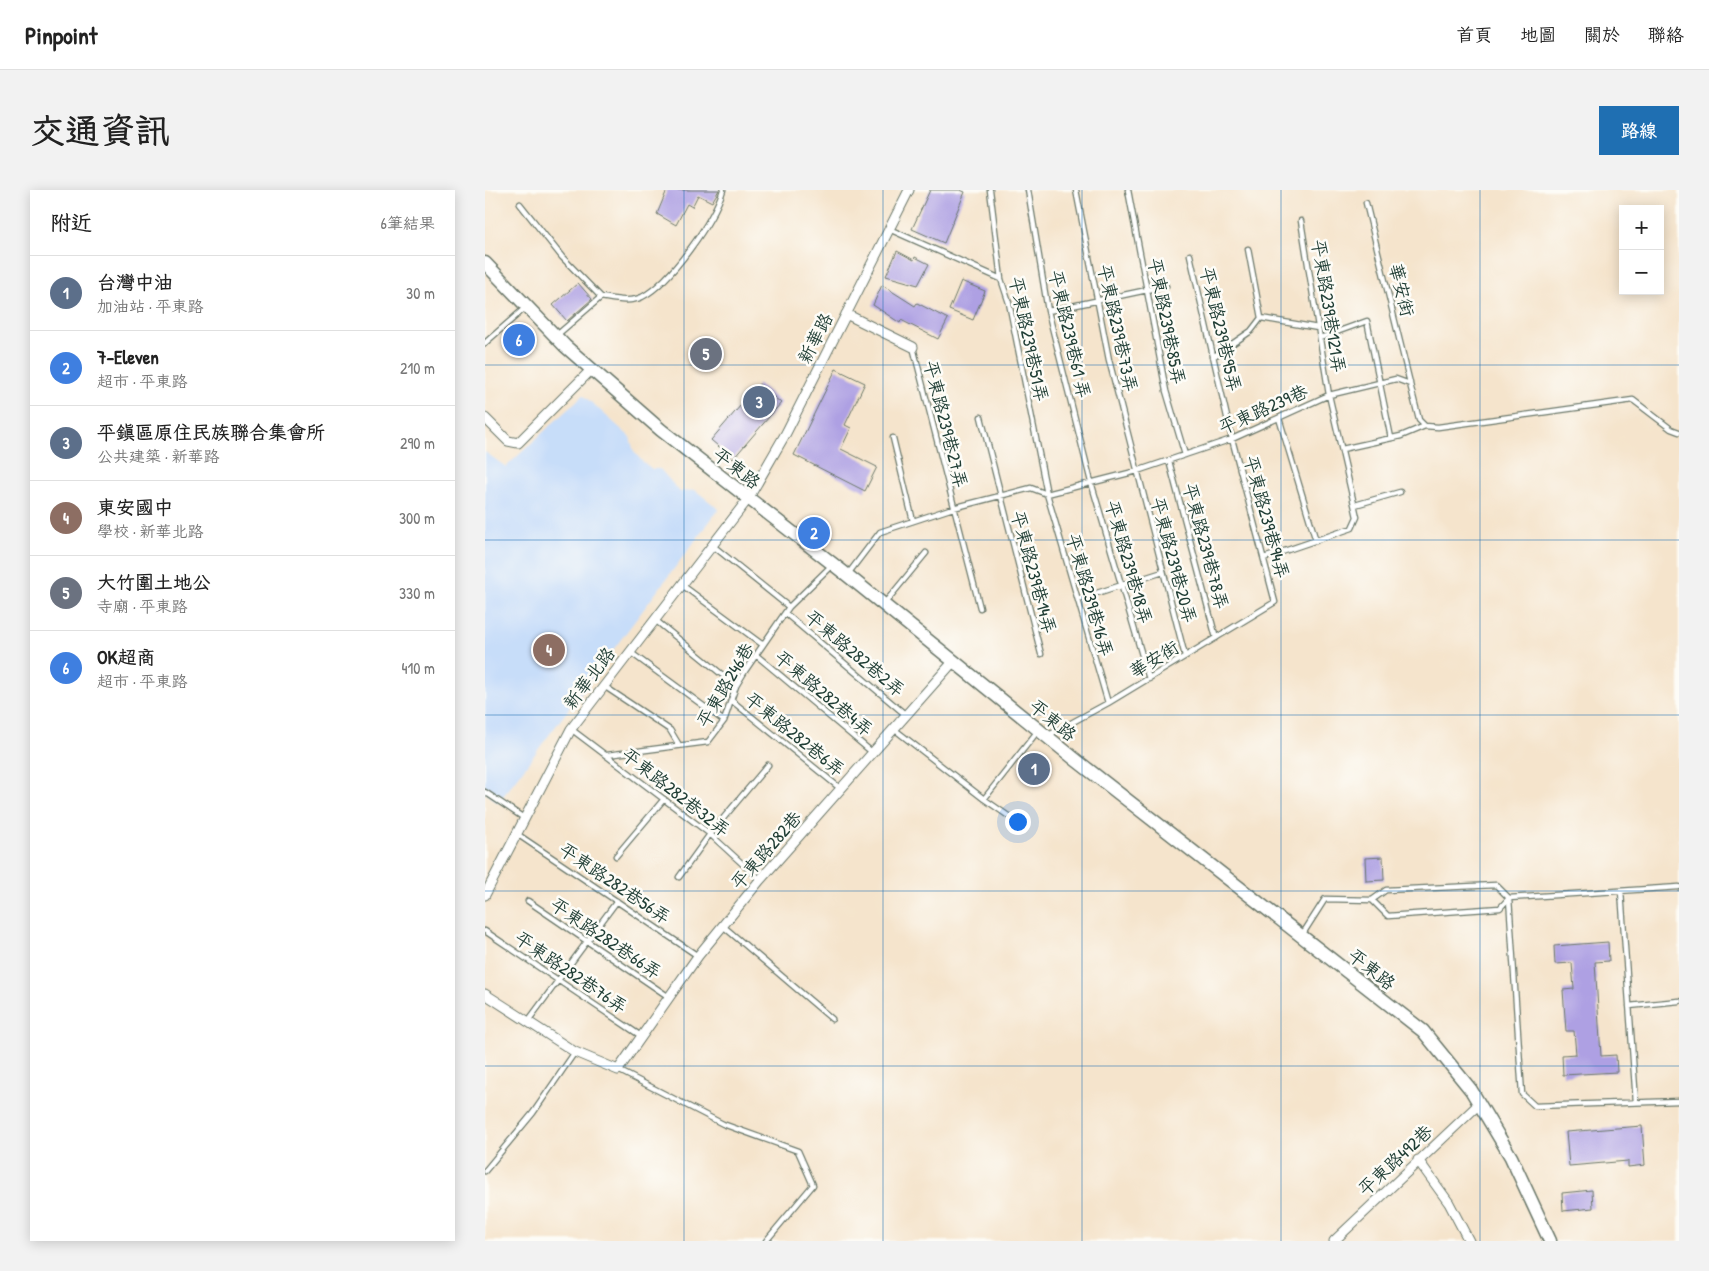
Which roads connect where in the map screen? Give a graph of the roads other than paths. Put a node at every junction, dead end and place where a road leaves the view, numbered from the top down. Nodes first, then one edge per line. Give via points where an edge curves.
1 (723, 190) edge
2 (909, 190) edge
3 (990, 190) edge
4 (1028, 190) edge
5 (1076, 190) edge
6 (1129, 190) edge
7 (1366, 203) dead end
8 (521, 204) dead end
9 (1301, 221) dead end
10 (889, 229) junction
11 (1248, 249) dead end
12 (1190, 256) dead end
13 (485, 264) edge
14 (1001, 279) junction
15 (1166, 286) dead end
16 (1147, 290) junction
17 (601, 297) junction
18 (1097, 301) junction
19 (526, 307) junction
20 (1047, 311) junction
21 (846, 314) junction
22 (1261, 318) junction
23 (1318, 328) junction
24 (556, 336) junction
25 (1320, 338) junction
26 (485, 343) edge
27 (913, 347) joint
28 (1213, 357) junction
29 (591, 370) junction
30 (1380, 383) junction
31 (1410, 384) junction
32 (1329, 395) junction
33 (981, 417) dead end
34 (485, 418) edge
35 (1279, 418) junction
36 (1425, 426) junction
37 (1679, 432) edge
38 (893, 438) dead end
39 (1391, 438) junction
40 (1232, 439) junction
41 (1342, 449) junction
42 (1185, 455) junction
43 (1169, 461) junction
44 (1137, 471) junction
45 (1091, 482) junction
46 (1400, 492) dead end
47 (1047, 494) junction
48 (1000, 497) junction
49 (748, 499) junction
50 (1355, 505) junction
51 (953, 508) junction
52 (913, 521) junction
53 (1316, 541) junction
54 (712, 545) junction
55 (927, 552) dead end
56 (1264, 558) junction
57 (833, 564) junction
58 (1163, 572) junction
59 (847, 575) junction
60 (1121, 584) junction
61 (681, 585) junction
62 (1077, 598) junction
63 (1275, 602) joint
64 (883, 605) junction
65 (789, 607) junction
66 (980, 608) dead end
67 (785, 612) junction
68 (654, 620) junction
69 (1216, 638) junction
70 (763, 645) junction
71 (630, 652) junction
72 (1041, 654) dead end
73 (756, 655) junction
74 (1185, 656) junction
75 (953, 662) junction
76 (1149, 678) junction
77 (604, 686) junction
78 (737, 686) junction
79 (731, 700) junction
80 (1107, 703) junction
81 (906, 715) junction
82 (723, 721) junction
83 (571, 729) junction
84 (894, 729) junction
85 (1042, 734) junction
86 (679, 745) junction
87 (873, 753) junction
88 (607, 755) junction
89 (768, 766) dead end
90 (841, 789) junction
91 (485, 792) edge
92 (664, 799) junction
93 (984, 799) junction
94 (524, 818) junction
95 (1019, 824) dead end
96 (516, 834) junction
97 (710, 834) junction
98 (616, 856) dead end
99 (679, 877) dead end
100 (760, 880) junction
101 (1679, 887) edge
102 (1621, 890) junction
103 (485, 895) edge
104 (1509, 898) junction
105 (528, 900) dead end
106 (1372, 900) junction
107 (617, 901) junction
108 (723, 926) junction
109 (485, 930) edge
110 (1301, 936) junction
111 (586, 942) junction
112 (698, 956) junction
113 (558, 980) junction
114 (485, 994) edge
115 (669, 997) junction
116 (1679, 1001) edge
117 (1629, 1006) junction
118 (832, 1019) dead end
119 (528, 1021) junction
120 (642, 1036) junction
121 (575, 1052) junction
122 (618, 1070) junction
123 (1679, 1101) edge
124 (1636, 1102) junction
125 (1479, 1104) junction
126 (1418, 1160) junction
127 (485, 1171) edge
128 (1545, 1239) edge
129 (766, 1241) edge
130 (1334, 1241) edge
131 (1469, 1241) edge

1 - 17 lane via 688,254 663,282 641,297 623,301
2 - 10 street, 新華路
3 - 14 lane, 平東路239巷51弄
4 - 20 lane, 平東路239巷61 弄
5 - 18 lane, 平東路239巷73弄
6 - 16 lane, 平東路239巷85弄
7 - 31 lane, 華安街
8 - 17 lane via 562,257
9 - 23 lane, 平東路239巷121弄
10 - 14 lane
10 - 21 street, 新華路
11 - 22 lane
12 - 28 lane, 平東路239巷95弄
13 - 19 street, 平東路
14 - 47 lane, 平東路239巷51弄 via 1009,303
15 - 16 lane
16 - 18 lane
16 - 42 lane, 平東路239巷85弄 via 1166,391
17 - 24 lane
18 - 20 lane
18 - 44 lane, 平東路239巷73弄
19 - 24 street, 平東路
19 - 26 lane
20 - 45 lane, 平東路239巷61 弄
21 - 27 street
21 - 49 street, 新華路 via 786,433
22 - 23 lane
22 - 28 lane via 1251,331
23 - 25 lane, 平東路239巷121弄
24 - 29 street, 平東路
25 - 30 lane via 1367,321
25 - 32 lane, 平東路239巷121弄
27 - 51 lane, 平東路239巷27弄
28 - 40 lane, 平東路239巷95弄
29 - 34 street via 517,443 508,441
29 - 49 street, 平東路
30 - 31 lane, 平東路239巷 via 1396,379
30 - 32 lane, 平東路239巷
30 - 39 lane
31 - 36 lane via 1419,420
32 - 35 lane, 平東路239巷
32 - 41 lane, 平東路239巷121弄
33 - 48 lane, 平東路239巷14弄
35 - 40 lane, 平東路239巷
35 - 53 lane
36 - 37 lane via 1438,427 1633,400
36 - 39 lane
38 - 52 lane
39 - 41 lane
40 - 42 lane, 平東路239巷
40 - 56 lane, 平東路239巷94弄
41 - 50 lane, 平東路239巷121弄
42 - 43 lane, 平東路239巷
43 - 44 lane, 平東路239巷
43 - 69 lane, 平東路239巷78弄
44 - 45 lane, 平東路239巷
44 - 58 lane, 平東路239巷20弄
45 - 47 lane, 平東路239巷
45 - 60 lane, 平東路239巷18弄
46 - 50 lane
47 - 48 lane, 平東路239巷 via 1031,488
47 - 62 lane, 平東路239巷16弄
48 - 51 lane, 平東路239巷
48 - 72 lane, 平東路239巷14弄
49 - 54 street, 新華北路
49 - 57 street, 平東路
50 - 53 lane via 1357,517 1352,528
51 - 52 lane, 平東路239巷
51 - 66 lane, 平東路239巷27弄
52 - 59 lane, 平東路239巷 via 880,532
53 - 56 lane
54 - 61 street, 新華北路
54 - 65 lane
55 - 64 lane
56 - 63 lane, 平東路239巷94弄
57 - 59 street, 平東路
57 - 65 lane, 平東路246巷
58 - 60 lane
58 - 74 lane, 平東路239巷20弄
59 - 64 street, 平東路
60 - 62 lane
60 - 76 lane, 平東路239巷18弄
61 - 68 street, 新華北路
61 - 70 lane
62 - 80 lane, 平東路239巷16弄
63 - 69 lane, 華安街
64 - 75 street, 平東路
65 - 67 lane, 平東路246巷
67 - 70 lane, 平東路246巷
67 - 81 lane, 平東路282巷2弄
68 - 71 street, 新華北路
68 - 78 lane
69 - 74 lane, 華安街
70 - 73 lane, 平東路246巷
71 - 77 street, 新華北路
71 - 82 lane
73 - 78 lane, 平東路246巷
73 - 87 lane, 平東路282巷4弄
74 - 76 lane, 華安街
75 - 81 street, 平東路282巷
75 - 85 street, 平東路
76 - 80 lane, 華安街
77 - 83 street, 新華北路
77 - 86 lane via 670,730
78 - 79 lane, 平東路246巷
79 - 82 lane, 平東路246巷
79 - 90 lane, 平東路282巷6弄
80 - 85 lane, 華安街
81 - 84 street, 平東路282巷
82 - 86 lane, 平東路246巷 via 708,742
83 - 88 lane, 平東路282巷32弄
83 - 94 street, 新華北路
84 - 87 street, 平東路282巷
84 - 93 lane
85 - 93 lane
85 - 110 street, 平東路
86 - 88 lane, 平東路246巷
87 - 90 street, 平東路282巷
88 - 92 lane, 平東路282巷32弄
89 - 97 lane
90 - 100 street, 平東路282巷
91 - 94 lane
92 - 97 lane, 平東路282巷32弄
92 - 98 lane
93 - 95 lane
94 - 96 street, 新華北路
96 - 103 street, 新華北路
96 - 107 lane, 平東路282巷56弄
97 - 99 lane
97 - 100 lane, 平東路282巷32弄
100 - 108 street, 平東路282巷
101 - 102 lane
102 - 104 lane
102 - 117 lane
104 - 106 lane via 1496,885 1386,890
104 - 106 lane via 1500,908 1388,916
104 - 124 lane via 1522,1094 1535,1106
105 - 111 lane, 平東路282巷66弄
106 - 110 lane via 1325,899
107 - 111 lane
107 - 112 lane, 平東路282巷56弄
108 - 112 street, 平東路282巷
108 - 118 lane
109 - 113 lane, 平東路282巷76弄
110 - 125 street, 平東路 via 1423,1031
111 - 113 lane
111 - 115 lane, 平東路282巷66弄
112 - 115 street, 平東路282巷
113 - 119 lane
113 - 120 lane, 平東路282巷76弄
114 - 119 street
115 - 120 street, 平東路282巷
116 - 117 lane
117 - 124 lane
119 - 121 street
120 - 122 street, 平東路282巷
121 - 122 street
121 - 127 lane via 533,1113
122 - 129 lane via 723,1124 798,1151 813,1185
123 - 124 lane
125 - 126 street, 平東路492巷
125 - 128 street, 平東路 via 1511,1157
126 - 130 street, 平東路492巷
126 - 131 street via 1449,1203

